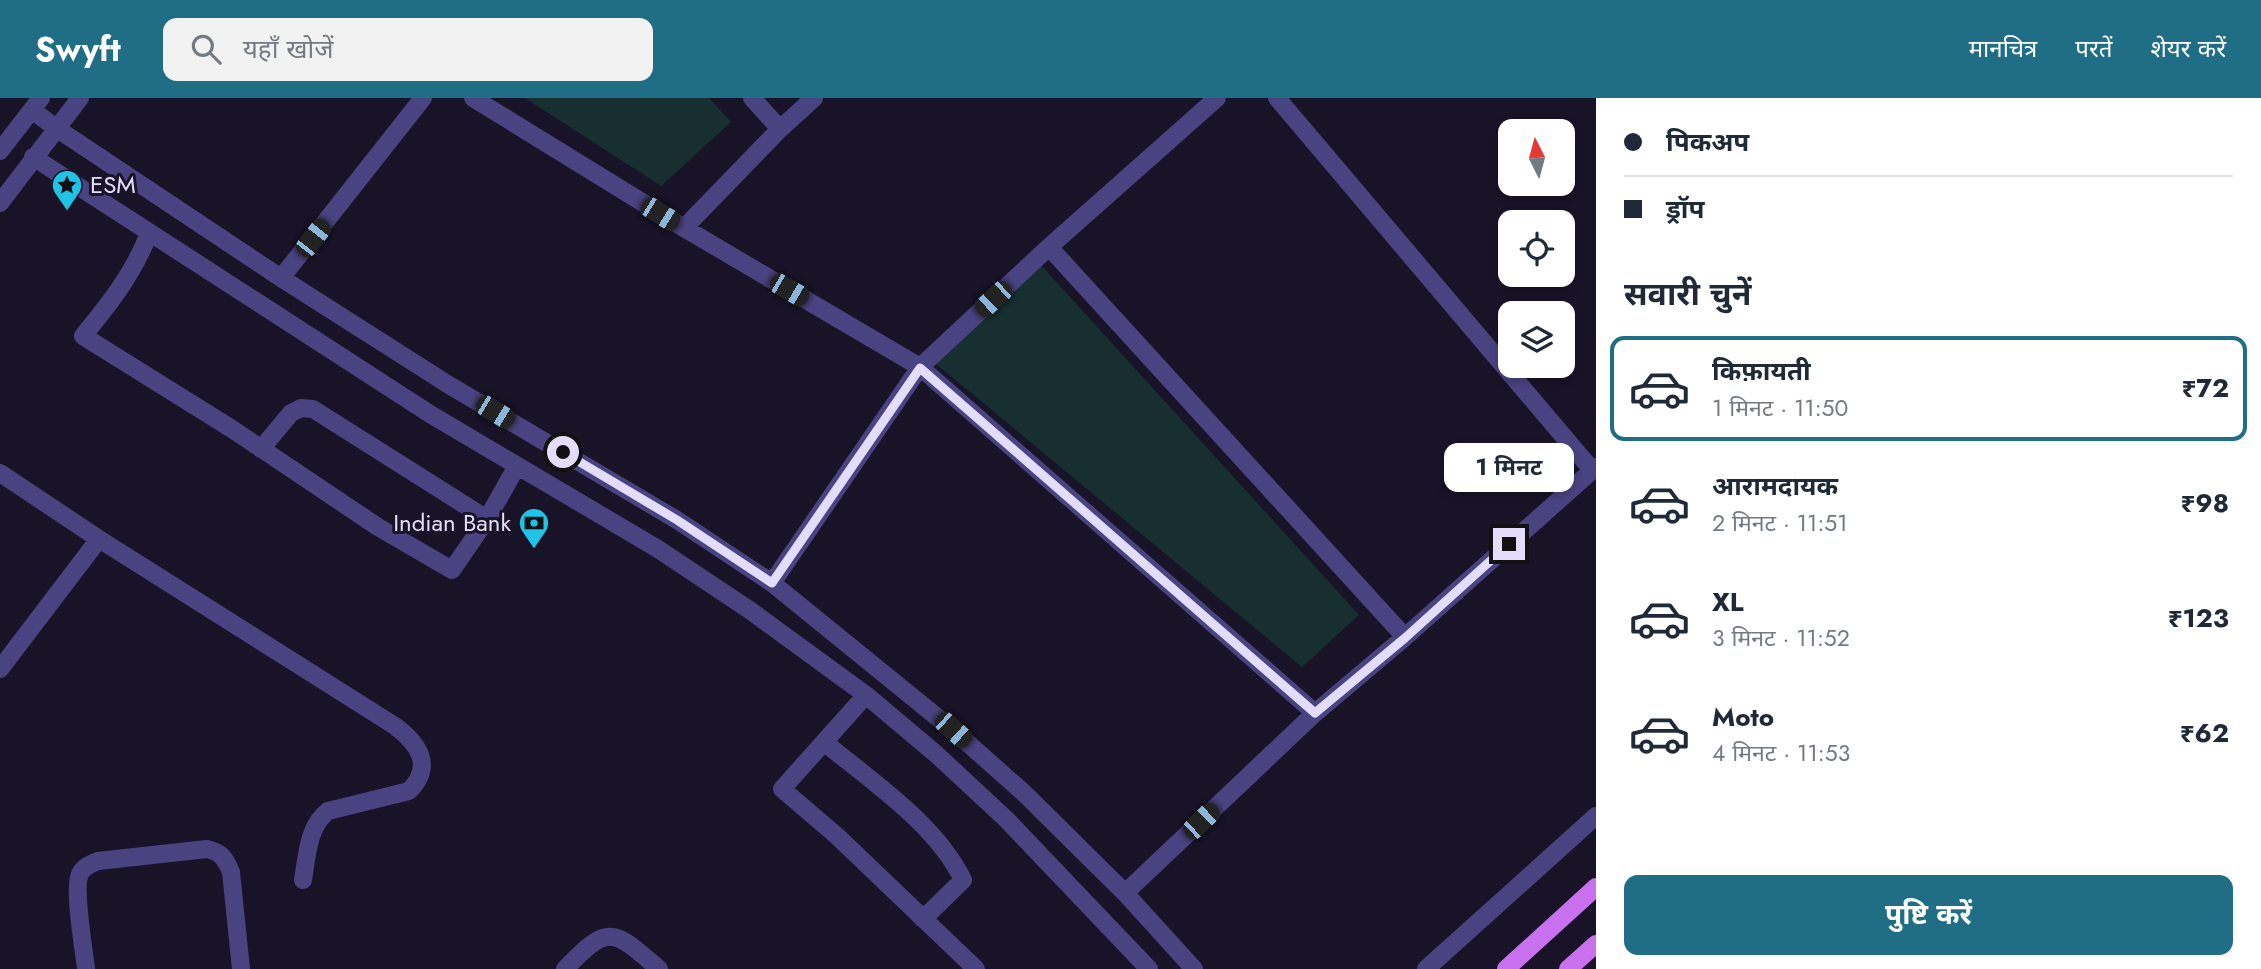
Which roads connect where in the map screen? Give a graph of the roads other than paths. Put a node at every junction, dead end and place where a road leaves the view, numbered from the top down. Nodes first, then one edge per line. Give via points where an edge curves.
1 (80, 98) edge
2 (424, 98) edge
3 (473, 98) edge
4 (752, 98) edge
5 (814, 98) edge
6 (1217, 98) edge
7 (1277, 98) edge
8 (37, 104) edge
9 (56, 128) junction
10 (780, 129) junction
11 (0, 151) edge
12 (33, 157) junction
13 (0, 202) edge
14 (684, 228) junction
15 (149, 233) junction
16 (1049, 247) junction
17 (281, 278) junction
18 (920, 368) junction
19 (261, 449) junction
20 (517, 466) junction
21 (1594, 468) edge
22 (0, 473) edge
23 (487, 519) junction
24 (99, 539) junction
25 (772, 583) junction
26 (1405, 638) junction
27 (0, 669) edge
28 (866, 695) junction
29 (1315, 713) junction
30 (824, 742) junction
31 (1596, 816) edge
32 (303, 880) dead end
33 (1596, 887) edge
34 (1125, 893) junction
35 (923, 919) junction
36 (1596, 943) edge
37 (86, 969) edge
38 (241, 969) edge
39 (565, 969) edge
40 (659, 969) edge
41 (976, 969) edge
42 (1149, 969) edge
43 (1194, 969) edge
44 (1426, 969) edge
45 (1506, 969) edge
46 (1568, 969) edge

1 - 9 street
2 - 17 street
3 - 14 street
4 - 10 street
5 - 10 street
6 - 16 street
7 - 21 street
8 - 9 street
8 - 11 street
9 - 12 street
9 - 17 street
10 - 14 street
12 - 13 street
12 - 15 street
14 - 18 street
15 - 19 street via 119,293 83,336
15 - 20 street
16 - 18 street
16 - 26 street
17 - 25 street
18 - 25 street
18 - 29 street
19 - 23 street via 291,413 313,409
19 - 23 street via 452,570
20 - 23 street
20 - 28 street via 658,549
21 - 26 street
22 - 24 street
24 - 27 street
24 - 32 street via 395,726 417,747 423,770 409,791 328,811 318,819
25 - 34 street via 953,730
26 - 29 street
28 - 30 street
28 - 42 street via 1006,819
29 - 34 street
30 - 35 street via 913,816 955,862 963,880
30 - 35 street via 782,789
31 - 44 street
33 - 45 main road
34 - 43 street
35 - 41 street
36 - 46 main road
37 - 38 street via 78,891 79,875 86,867 98,861 207,849 219,852 231,872
39 - 40 street via 587,945 604,936 617,936

